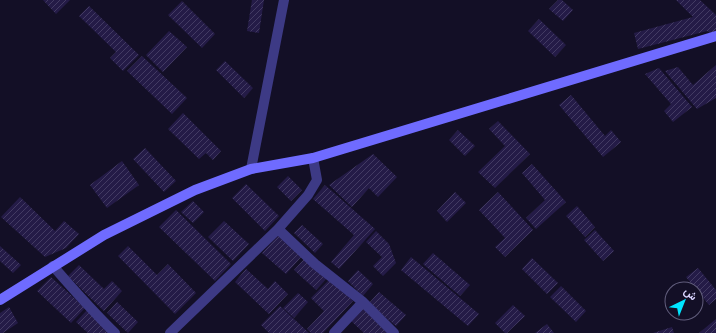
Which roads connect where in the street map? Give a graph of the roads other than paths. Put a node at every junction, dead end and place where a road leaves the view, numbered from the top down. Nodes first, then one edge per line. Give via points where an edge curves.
1 (284, 0) edge
2 (716, 36) edge
3 (313, 158) junction
4 (251, 169) junction
5 (278, 229) junction
6 (53, 266) junction
7 (0, 300) edge
8 (364, 302) junction
9 (115, 333) edge
10 (170, 333) edge
11 (334, 333) edge
12 (394, 333) edge

1 - 4 street
2 - 3 street
3 - 4 street
3 - 5 street via 317,180 308,195
4 - 6 street via 195,190 104,235
5 - 8 street via 315,264
5 - 10 street
6 - 7 street
6 - 9 street
8 - 11 street
8 - 12 street

